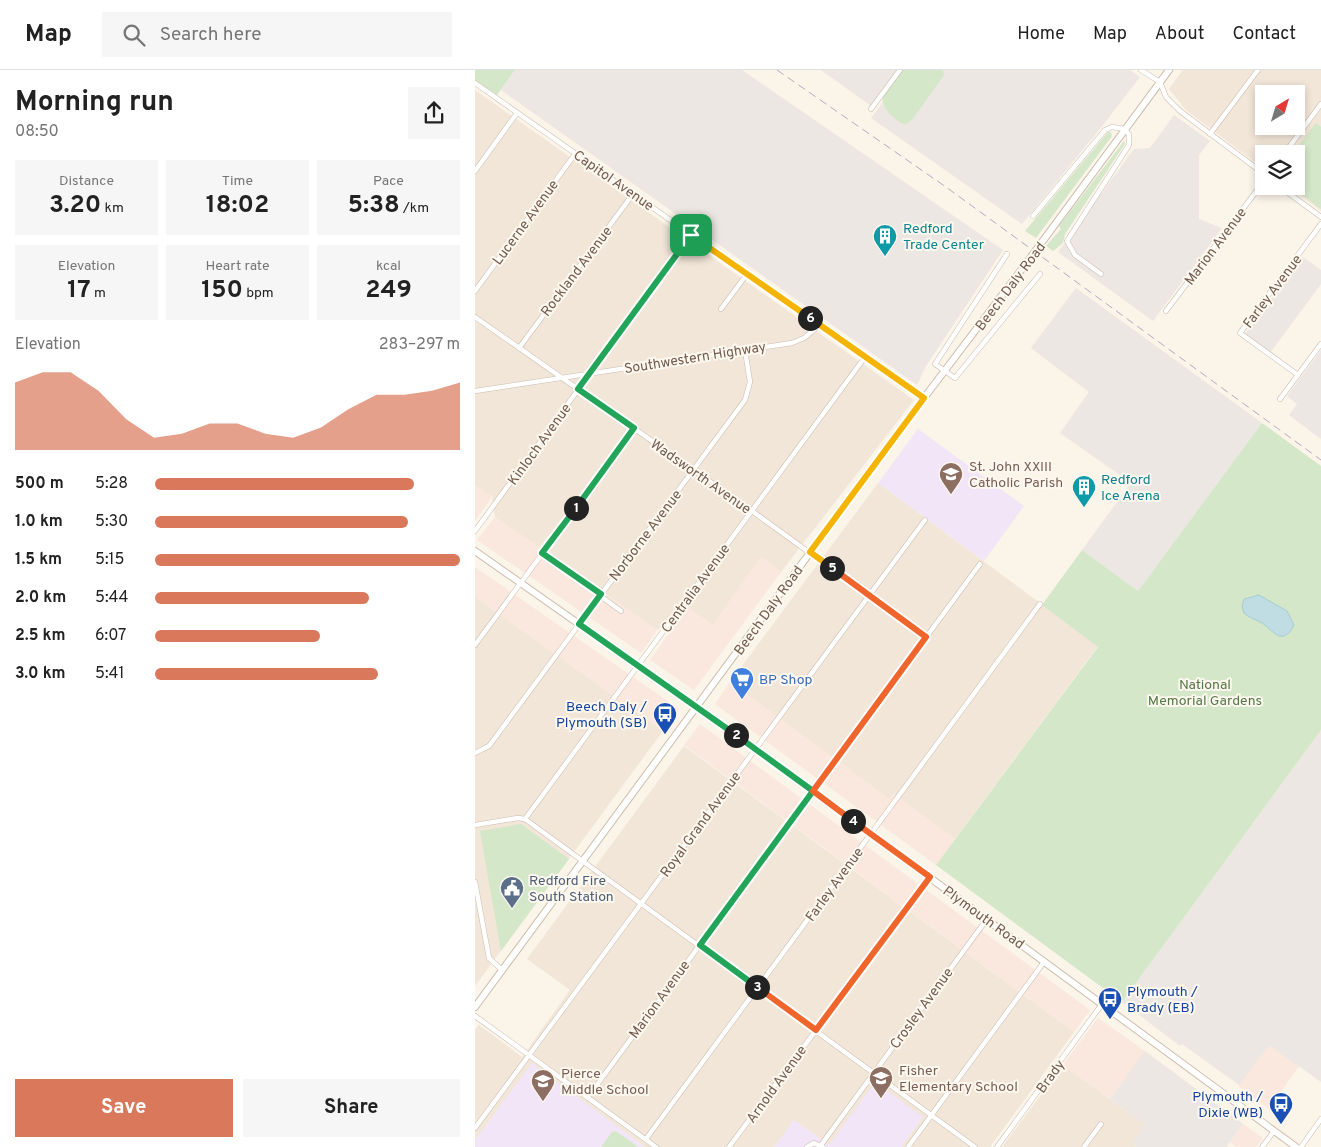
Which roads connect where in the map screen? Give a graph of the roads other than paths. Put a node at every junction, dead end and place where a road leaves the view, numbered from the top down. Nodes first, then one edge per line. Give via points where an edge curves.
1 (900, 70) edge
2 (1141, 70) edge
3 (1169, 70) edge
4 (1258, 70) edge
5 (1160, 82) junction
6 (475, 83) edge
7 (1321, 104) edge
8 (871, 109) dead end
9 (517, 113) junction
10 (1125, 129) junction
11 (1210, 134) junction
12 (1291, 145) edge
13 (575, 154) junction
14 (1255, 167) edge
15 (475, 171) edge
16 (1255, 193) edge
17 (633, 194) junction
18 (1291, 195) edge
19 (1033, 216) dead end
20 (1321, 218) edge
21 (1321, 224) edge
22 (691, 235) junction
23 (1007, 254) dead end
24 (747, 274) junction
25 (1040, 274) dead end
26 (1101, 274) dead end
27 (475, 291) edge
28 (721, 309) dead end
29 (1166, 311) dead end
30 (475, 317) edge
31 (820, 325) junction
32 (1321, 344) edge
33 (519, 348) junction
34 (745, 350) junction
35 (865, 357) junction
36 (945, 372) junction
37 (590, 373) junction
38 (1298, 375) junction
39 (562, 378) junction
40 (578, 389) junction
41 (475, 391) edge
42 (924, 398) junction
43 (1280, 399) dead end
44 (634, 428) junction
45 (693, 470) junction
46 (752, 511) junction
47 (925, 520) dead end
48 (475, 531) edge
49 (475, 551) edge
50 (810, 552) junction
51 (542, 553) junction
52 (980, 564) dead end
53 (520, 583) junction
54 (601, 594) junction
55 (869, 594) junction
56 (1040, 604) dead end
57 (621, 611) dead end
58 (579, 624) junction
59 (926, 637) junction
60 (475, 645) edge
61 (638, 665) junction
62 (697, 707) junction
63 (755, 749) junction
64 (475, 753) edge
65 (813, 791) junction
66 (525, 819) junction
67 (475, 825) edge
68 (871, 834) junction
69 (584, 860) junction
70 (930, 877) junction
71 (475, 882) edge
72 (641, 903) junction
73 (481, 916) junction
74 (475, 918) edge
75 (987, 919) junction
76 (700, 945) junction
77 (1044, 962) junction
78 (502, 970) junction
79 (757, 987) junction
80 (1102, 1004) junction
81 (475, 1007) edge
82 (475, 1016) edge
83 (816, 1030) junction
84 (530, 1055) junction
85 (873, 1072) junction
86 (588, 1096) junction
87 (931, 1115) junction
88 (1321, 1119) edge
89 (1101, 1124) dead end
90 (475, 1128) edge
91 (1274, 1131) junction
92 (646, 1139) junction
93 (822, 1146) edge
94 (657, 1147) edge
95 (729, 1147) edge
96 (807, 1147) edge
97 (908, 1147) edge
98 (975, 1147) edge
99 (997, 1147) edge
100 (1084, 1147) edge
101 (1262, 1147) edge
102 (1296, 1147) edge
103 (1301, 1147) edge

1 - 8 street
2 - 5 street
3 - 5 main road, Beech Daly Road
4 - 11 street
5 - 10 main road, Beech Daly Road
5 - 11 street via 1161,90 1175,107
6 - 9 street, Capitol Avenue
7 - 12 street
9 - 13 street, Capitol Avenue
9 - 15 street
10 - 19 street via 1112,127 1105,130
10 - 26 street via 1129,145 1067,241 1075,255
10 - 36 main road, Beech Daly Road
11 - 14 street
13 - 17 street, Capitol Avenue
13 - 27 street, Lucerne Avenue
16 - 29 street, Marion Avenue
17 - 22 street, Capitol Avenue
17 - 33 street, Rockland Avenue
18 - 20 street
21 - 38 street, Farley Avenue via 1240,333
22 - 24 street, Capitol Avenue
22 - 37 street, Kinloch Avenue
23 - 36 street via 935,364
24 - 28 street
24 - 31 street, Capitol Avenue
25 - 36 street via 955,378
30 - 33 street, Wadsworth Avenue
31 - 34 street, Southwestern Highway via 797,342
31 - 35 street, Capitol Avenue
32 - 38 street
33 - 39 street, Wadsworth Avenue
34 - 37 street, Southwestern Highway
34 - 45 street, Norborne Avenue via 750,382 748,394
35 - 42 street, Capitol Avenue
35 - 46 street, Centralia Avenue
36 - 42 main road, Beech Daly Road
37 - 39 street, Southwestern Highway
37 - 40 street, Kinloch Avenue
38 - 43 street
39 - 40 street, Wadsworth Avenue
39 - 41 street, Southwestern Highway
40 - 44 street, Wadsworth Avenue
40 - 48 street, Kinloch Avenue
42 - 50 main road, Beech Daly Road
44 - 45 street, Wadsworth Avenue
44 - 51 street
45 - 46 street, Wadsworth Avenue
45 - 54 street, Norborne Avenue
46 - 50 street, Wadsworth Avenue
46 - 61 street, Centralia Avenue
47 - 55 street, Royal Grand Avenue
49 - 53 main road, Plymouth Road
50 - 55 street, Wadsworth Avenue
50 - 62 main road, Beech Daly Road
51 - 53 street
51 - 54 street
52 - 59 street, Marion Avenue
53 - 58 main road, Plymouth Road
53 - 60 street
54 - 57 street
54 - 58 street, Norborne Avenue
55 - 59 street, Wadsworth Avenue
55 - 63 street, Royal Grand Avenue
56 - 68 street, Farley Avenue
58 - 61 main road, Plymouth Road
58 - 64 street, Norborne Avenue via 489,746
59 - 65 street, Marion Avenue
61 - 62 main road, Plymouth Road
61 - 66 street, Centralia Avenue
62 - 63 main road, Plymouth Road
62 - 69 main road, Beech Daly Road
63 - 65 main road, Plymouth Road
63 - 72 street, Royal Grand Avenue
65 - 68 main road, Plymouth Road
65 - 76 street, Marion Avenue
66 - 67 street
66 - 69 street
68 - 70 main road, Plymouth Road
68 - 79 street, Farley Avenue
69 - 72 street
69 - 78 main road, Beech Daly Road
70 - 75 main road, Plymouth Road
70 - 83 street, Arnold Avenue
71 - 73 street
72 - 76 street
72 - 84 street, Royal Grand Avenue
73 - 74 street
73 - 78 street via 489,958
75 - 77 main road, Plymouth Road
75 - 85 street, Crosley Avenue
76 - 79 street
76 - 86 street, Marion Avenue
77 - 80 main road, Plymouth Road
77 - 87 street
78 - 81 main road, Beech Daly Road
79 - 83 street
79 - 92 street, Farley Avenue
80 - 91 main road, Plymouth Road
80 - 99 street, Brady
82 - 84 street
83 - 85 street
83 - 95 street, Arnold Avenue
84 - 86 street
84 - 90 street, Royal Grand Avenue
85 - 87 street
85 - 93 street, Crosley Avenue
86 - 92 street
87 - 97 street
87 - 98 street
88 - 103 street
89 - 100 street
91 - 101 street
91 - 102 main road, Plymouth Road
92 - 94 street
93 - 96 street via 814,1143

